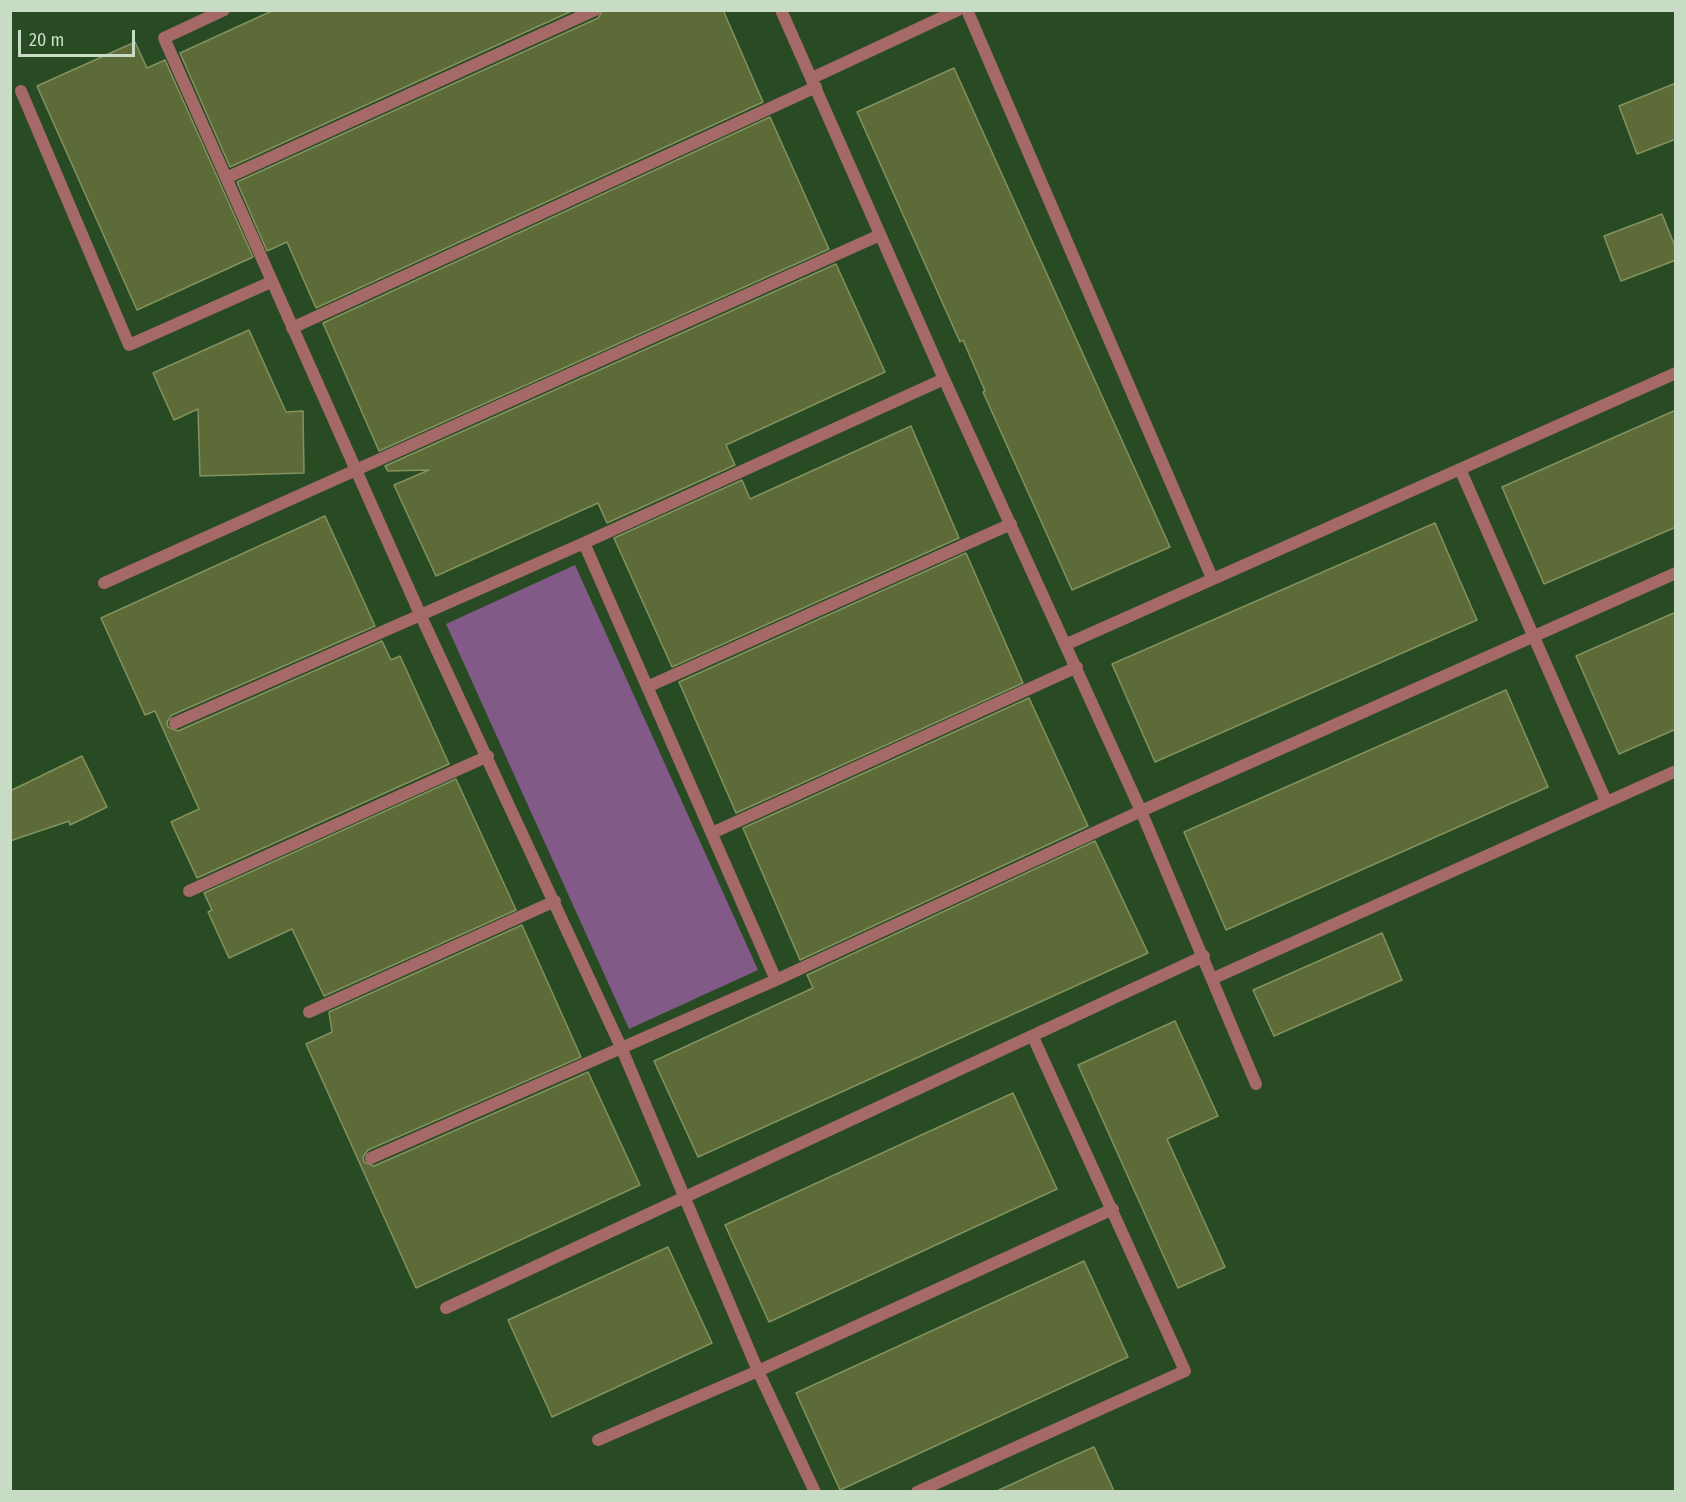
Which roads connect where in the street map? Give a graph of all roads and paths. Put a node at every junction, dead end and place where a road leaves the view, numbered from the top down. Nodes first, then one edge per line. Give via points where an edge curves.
1 (224, 10) edge
2 (595, 10) edge
3 (782, 10) edge
4 (958, 10) edge
5 (968, 10) edge
6 (814, 83) junction
7 (21, 91) dead end
8 (226, 178) junction
9 (880, 235) junction
10 (272, 282) junction
11 (292, 328) junction
12 (1676, 373) edge
13 (944, 379) junction
14 (1460, 469) junction
15 (356, 471) junction
16 (1011, 524) junction
17 (584, 543) junction
18 (1676, 573) edge
19 (1212, 578) junction
20 (104, 583) dead end
21 (420, 614) junction
22 (1533, 635) junction
23 (1067, 644) junction
24 (1077, 667) junction
25 (647, 687) junction
26 (176, 723) dead end
27 (488, 756) junction
28 (1676, 771) edge
29 (1606, 801) junction
30 (1141, 811) junction
31 (712, 833) junction
32 (189, 891) dead end
33 (555, 901) junction
34 (1204, 956) junction
35 (1214, 978) junction
36 (776, 980) junction
37 (309, 1012) dead end
38 (1034, 1037) junction
39 (621, 1047) junction
40 (1256, 1084) dead end
41 (371, 1158) dead end
42 (683, 1198) junction
43 (1113, 1209) junction
44 (446, 1308) dead end
45 (758, 1371) junction
46 (598, 1440) dead end
47 (815, 1491) edge
48 (917, 1491) edge

1 - 8 street via 164,38
2 - 8 street
3 - 6 street
4 - 6 street
5 - 19 street
6 - 9 street
6 - 11 street
7 - 10 street via 129,345
8 - 10 street
9 - 13 street
9 - 15 street
10 - 11 street
11 - 15 street
12 - 14 street
13 - 16 street
13 - 17 street
14 - 19 street
14 - 22 street
15 - 20 street
15 - 21 street
16 - 23 street
16 - 25 street
17 - 21 street
17 - 25 street
18 - 22 street
19 - 23 street
21 - 26 street
21 - 27 street
22 - 29 street
22 - 30 street
23 - 24 street
24 - 30 street
24 - 31 street
25 - 31 street
27 - 32 street
27 - 33 street
28 - 29 street
29 - 35 street
30 - 34 street
30 - 36 street
31 - 36 street
33 - 37 street
33 - 39 street
34 - 35 street
34 - 38 street
35 - 40 street
36 - 39 street
38 - 42 street
38 - 43 street
39 - 41 street
39 - 42 street
42 - 44 street
42 - 45 street
43 - 45 street
43 - 48 street via 1185,1371
45 - 46 street
45 - 47 street

